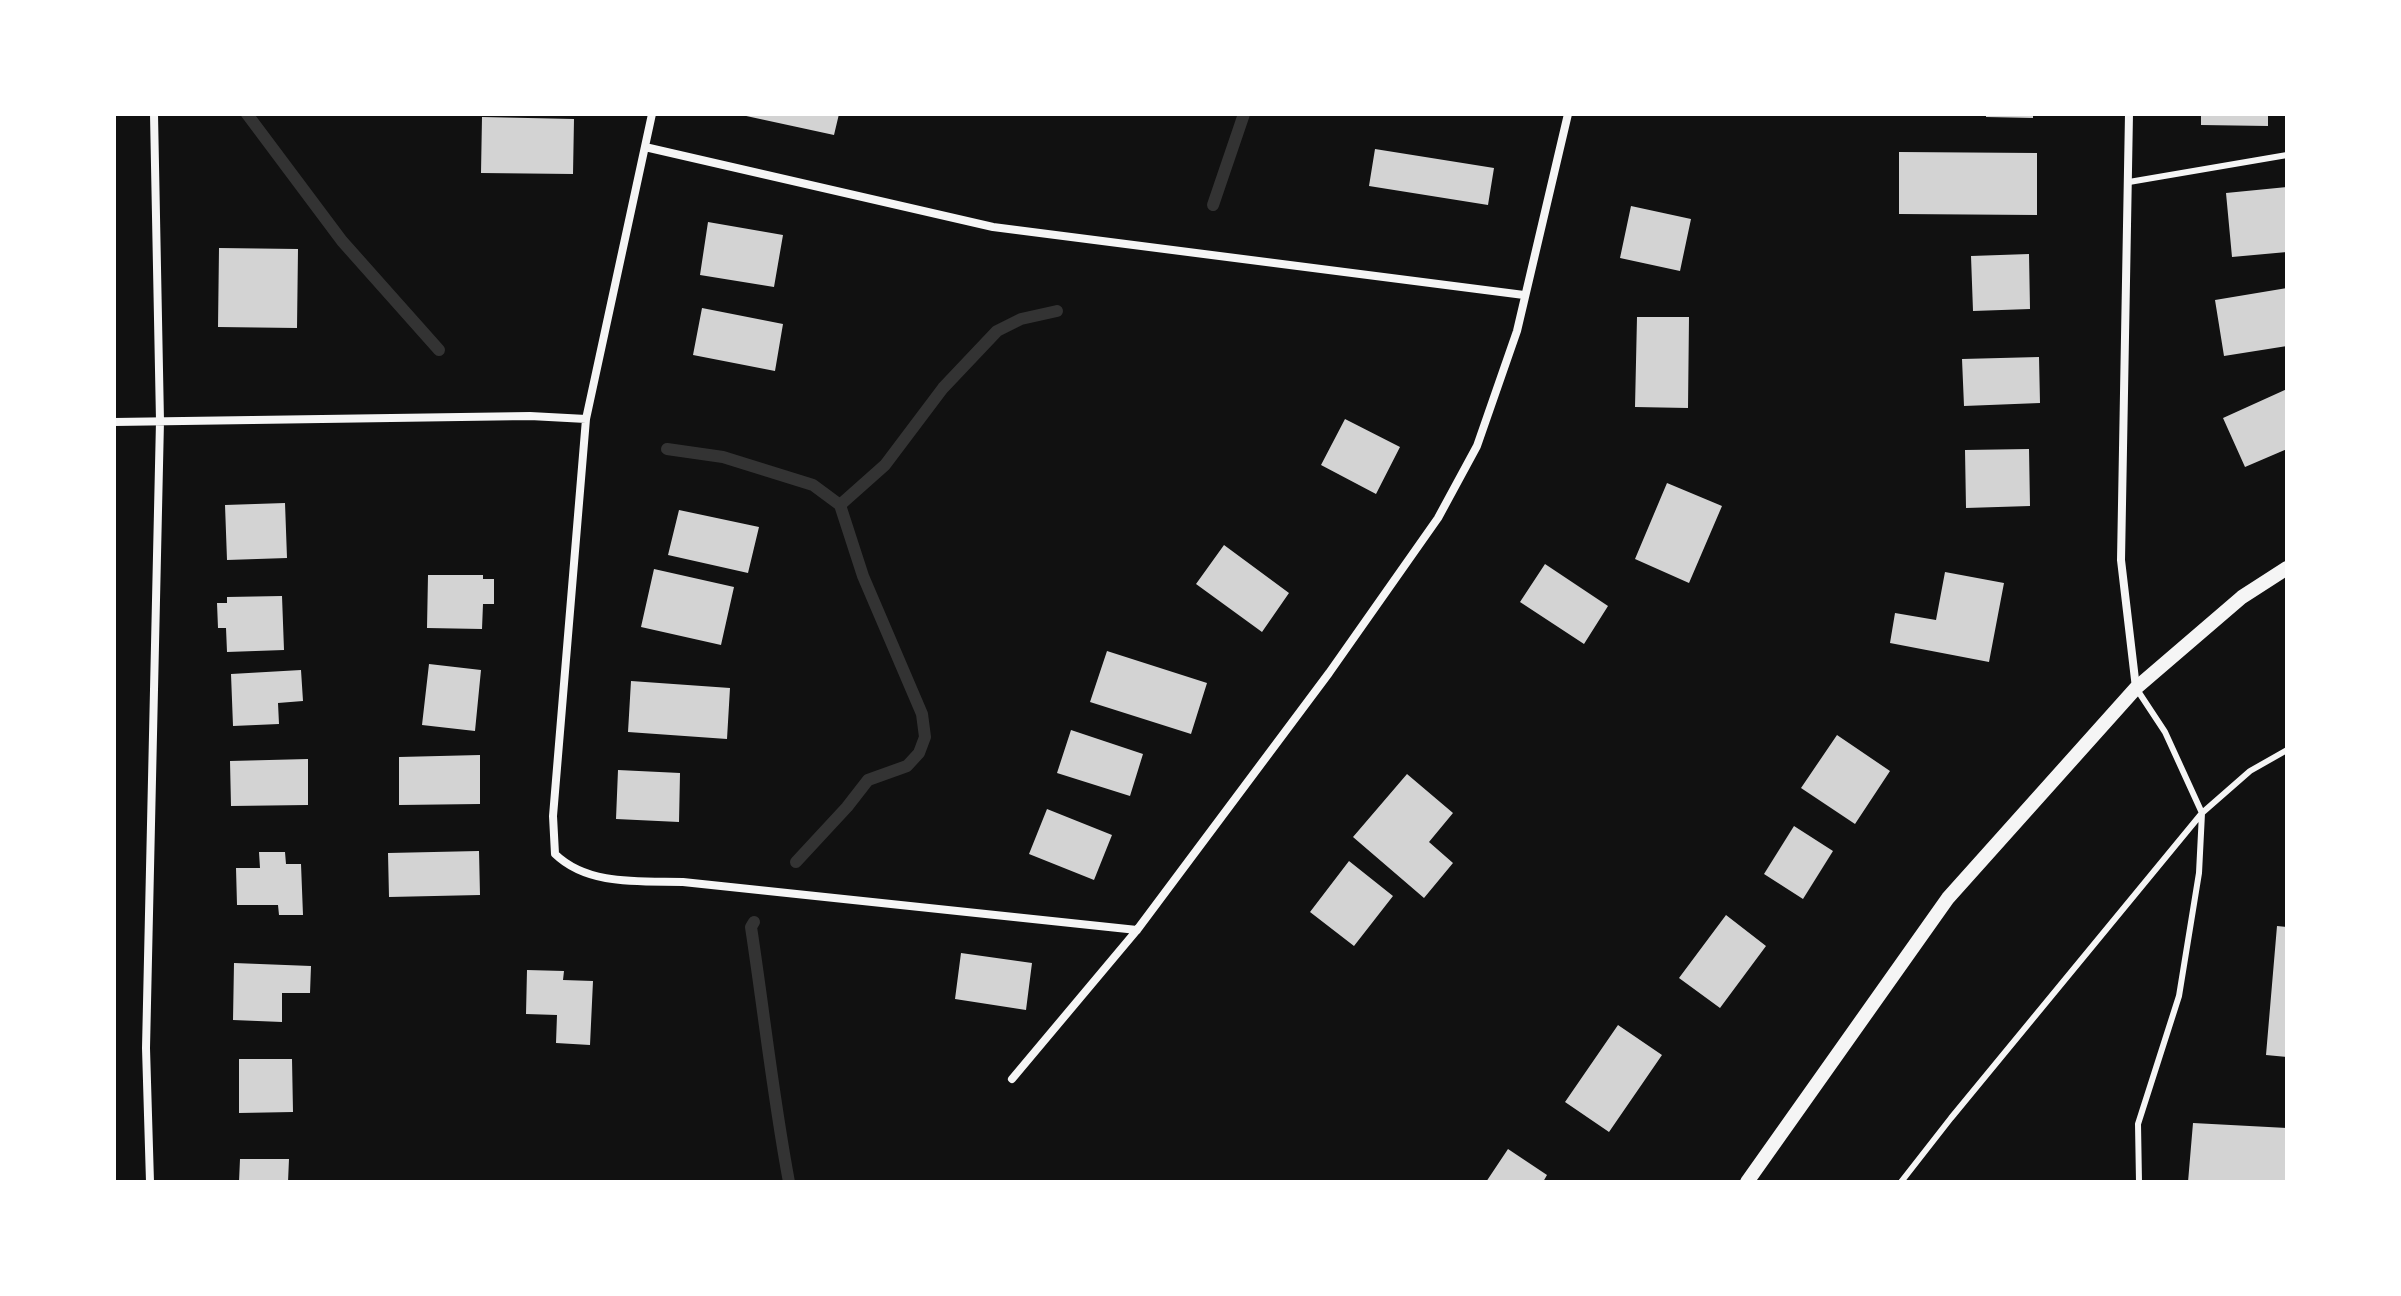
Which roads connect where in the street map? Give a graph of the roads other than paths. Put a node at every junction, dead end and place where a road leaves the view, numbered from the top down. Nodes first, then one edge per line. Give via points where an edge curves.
1 (154, 114) edge
2 (652, 114) edge
3 (1568, 114) edge
4 (2129, 114) edge
5 (645, 147) junction
6 (2287, 155) edge
7 (2129, 182) junction
8 (1524, 295) junction
9 (586, 419) junction
10 (160, 421) junction
11 (114, 422) edge
12 (2287, 568) edge
13 (2136, 688) junction
14 (2287, 750) edge
15 (2202, 813) junction
16 (1137, 930) junction
17 (1012, 1079) dead end
18 (1751, 1180) edge
19 (150, 1182) edge
20 (1901, 1182) edge
21 (2139, 1182) edge

1 - 10 street
2 - 5 street
3 - 8 street
4 - 7 street
5 - 8 street via 993,227
5 - 9 street
6 - 7 lane
7 - 13 street via 2121,560
8 - 16 street via 1517,331 1477,446 1438,518
9 - 10 street
9 - 16 street via 553,816 555,854 566,865 621,880
10 - 11 street
10 - 19 street via 146,1032
12 - 13 street via 2242,597
13 - 15 lane via 2165,732
13 - 18 street via 1948,898
14 - 15 lane via 2250,771
15 - 20 lane
15 - 21 lane via 2199,873 2179,996 2138,1124
16 - 17 street

